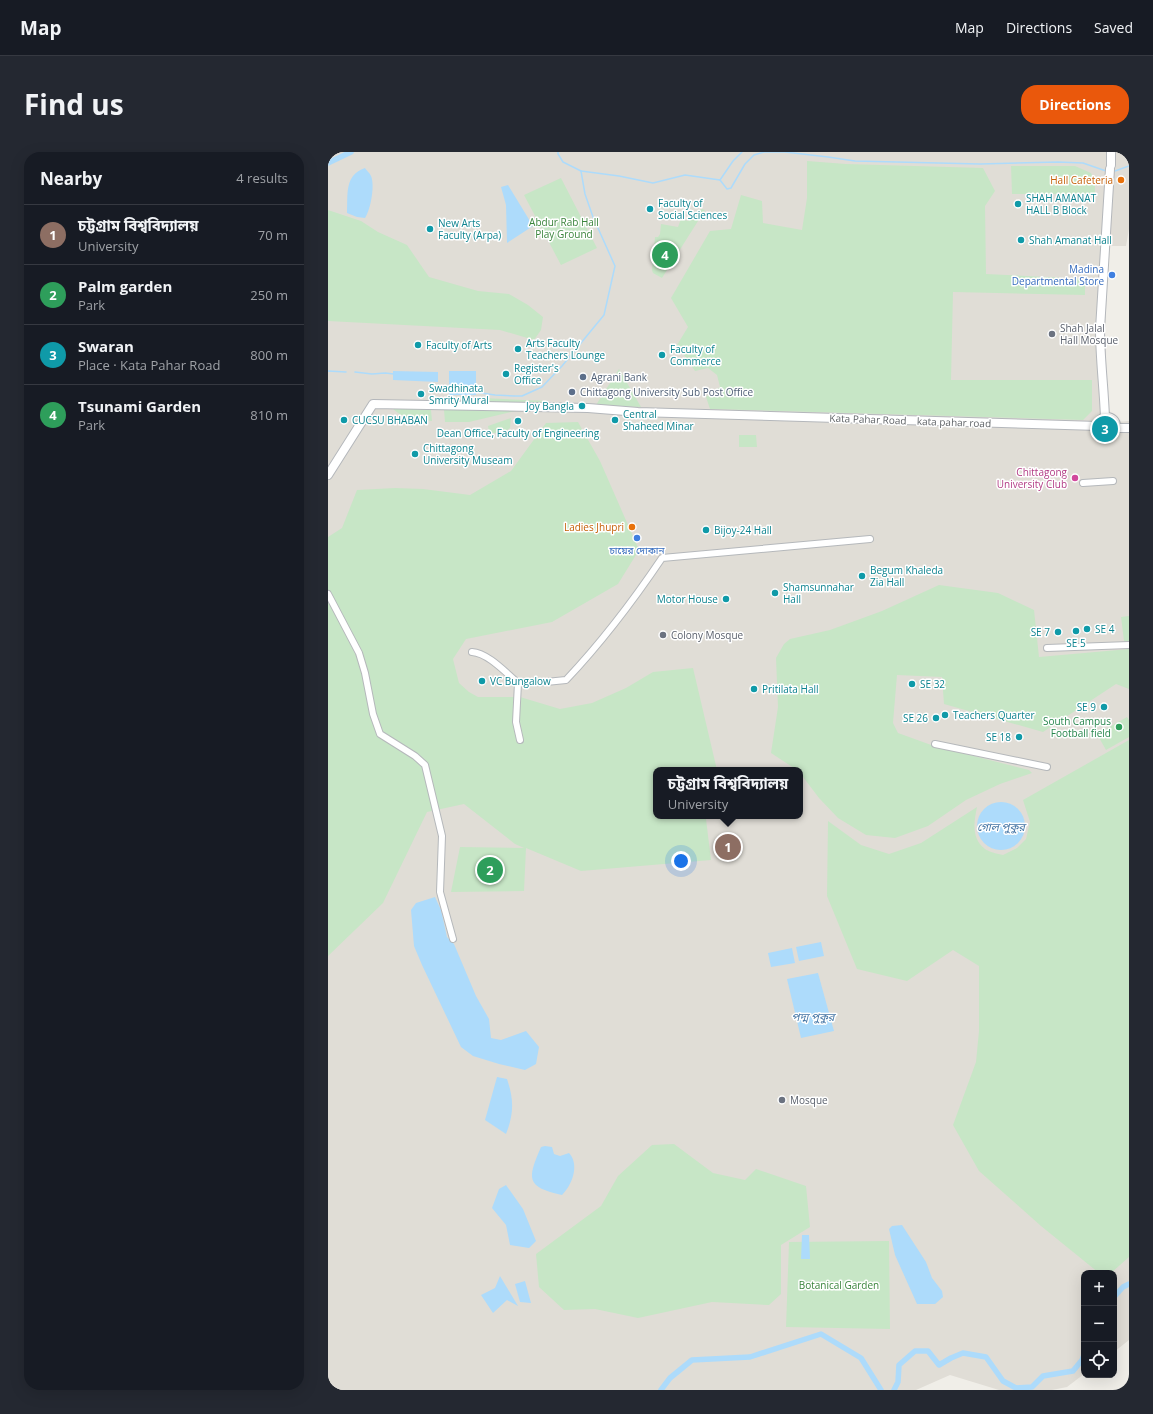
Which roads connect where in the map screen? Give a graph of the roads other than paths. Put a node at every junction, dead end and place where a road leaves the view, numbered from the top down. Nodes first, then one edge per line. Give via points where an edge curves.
1 (1111, 152) edge
2 (652, 413) junction
3 (1105, 418) junction
4 (1087, 426) dead end
5 (1098, 426) junction
6 (1116, 428) junction
7 (1129, 428) edge
8 (328, 475) edge
9 (1113, 482) dead end
10 (1083, 483) dead end
11 (870, 539) dead end
12 (328, 594) edge
13 (1129, 645) edge
14 (1048, 648) dead end
15 (472, 652) dead end
16 (518, 683) junction
17 (520, 740) dead end
18 (935, 744) dead end
19 (1047, 767) dead end
20 (453, 939) dead end

1 - 3 street via 1100,329
2 - 4 street, kata pahar road
2 - 5 street, Kata Pahar Road
2 - 8 street, Kata Pahar Road via 588,408 373,404
3 - 5 street
3 - 6 street via 1113,420
5 - 6 street via 1101,434 1106,435 1112,434
6 - 7 street
9 - 10 street
11 - 16 street via 662,558 605,637 566,680
12 - 20 street via 359,653 380,734 425,765 442,836 440,892
13 - 14 street
15 - 16 street via 487,657
16 - 17 street via 516,722
18 - 19 street

